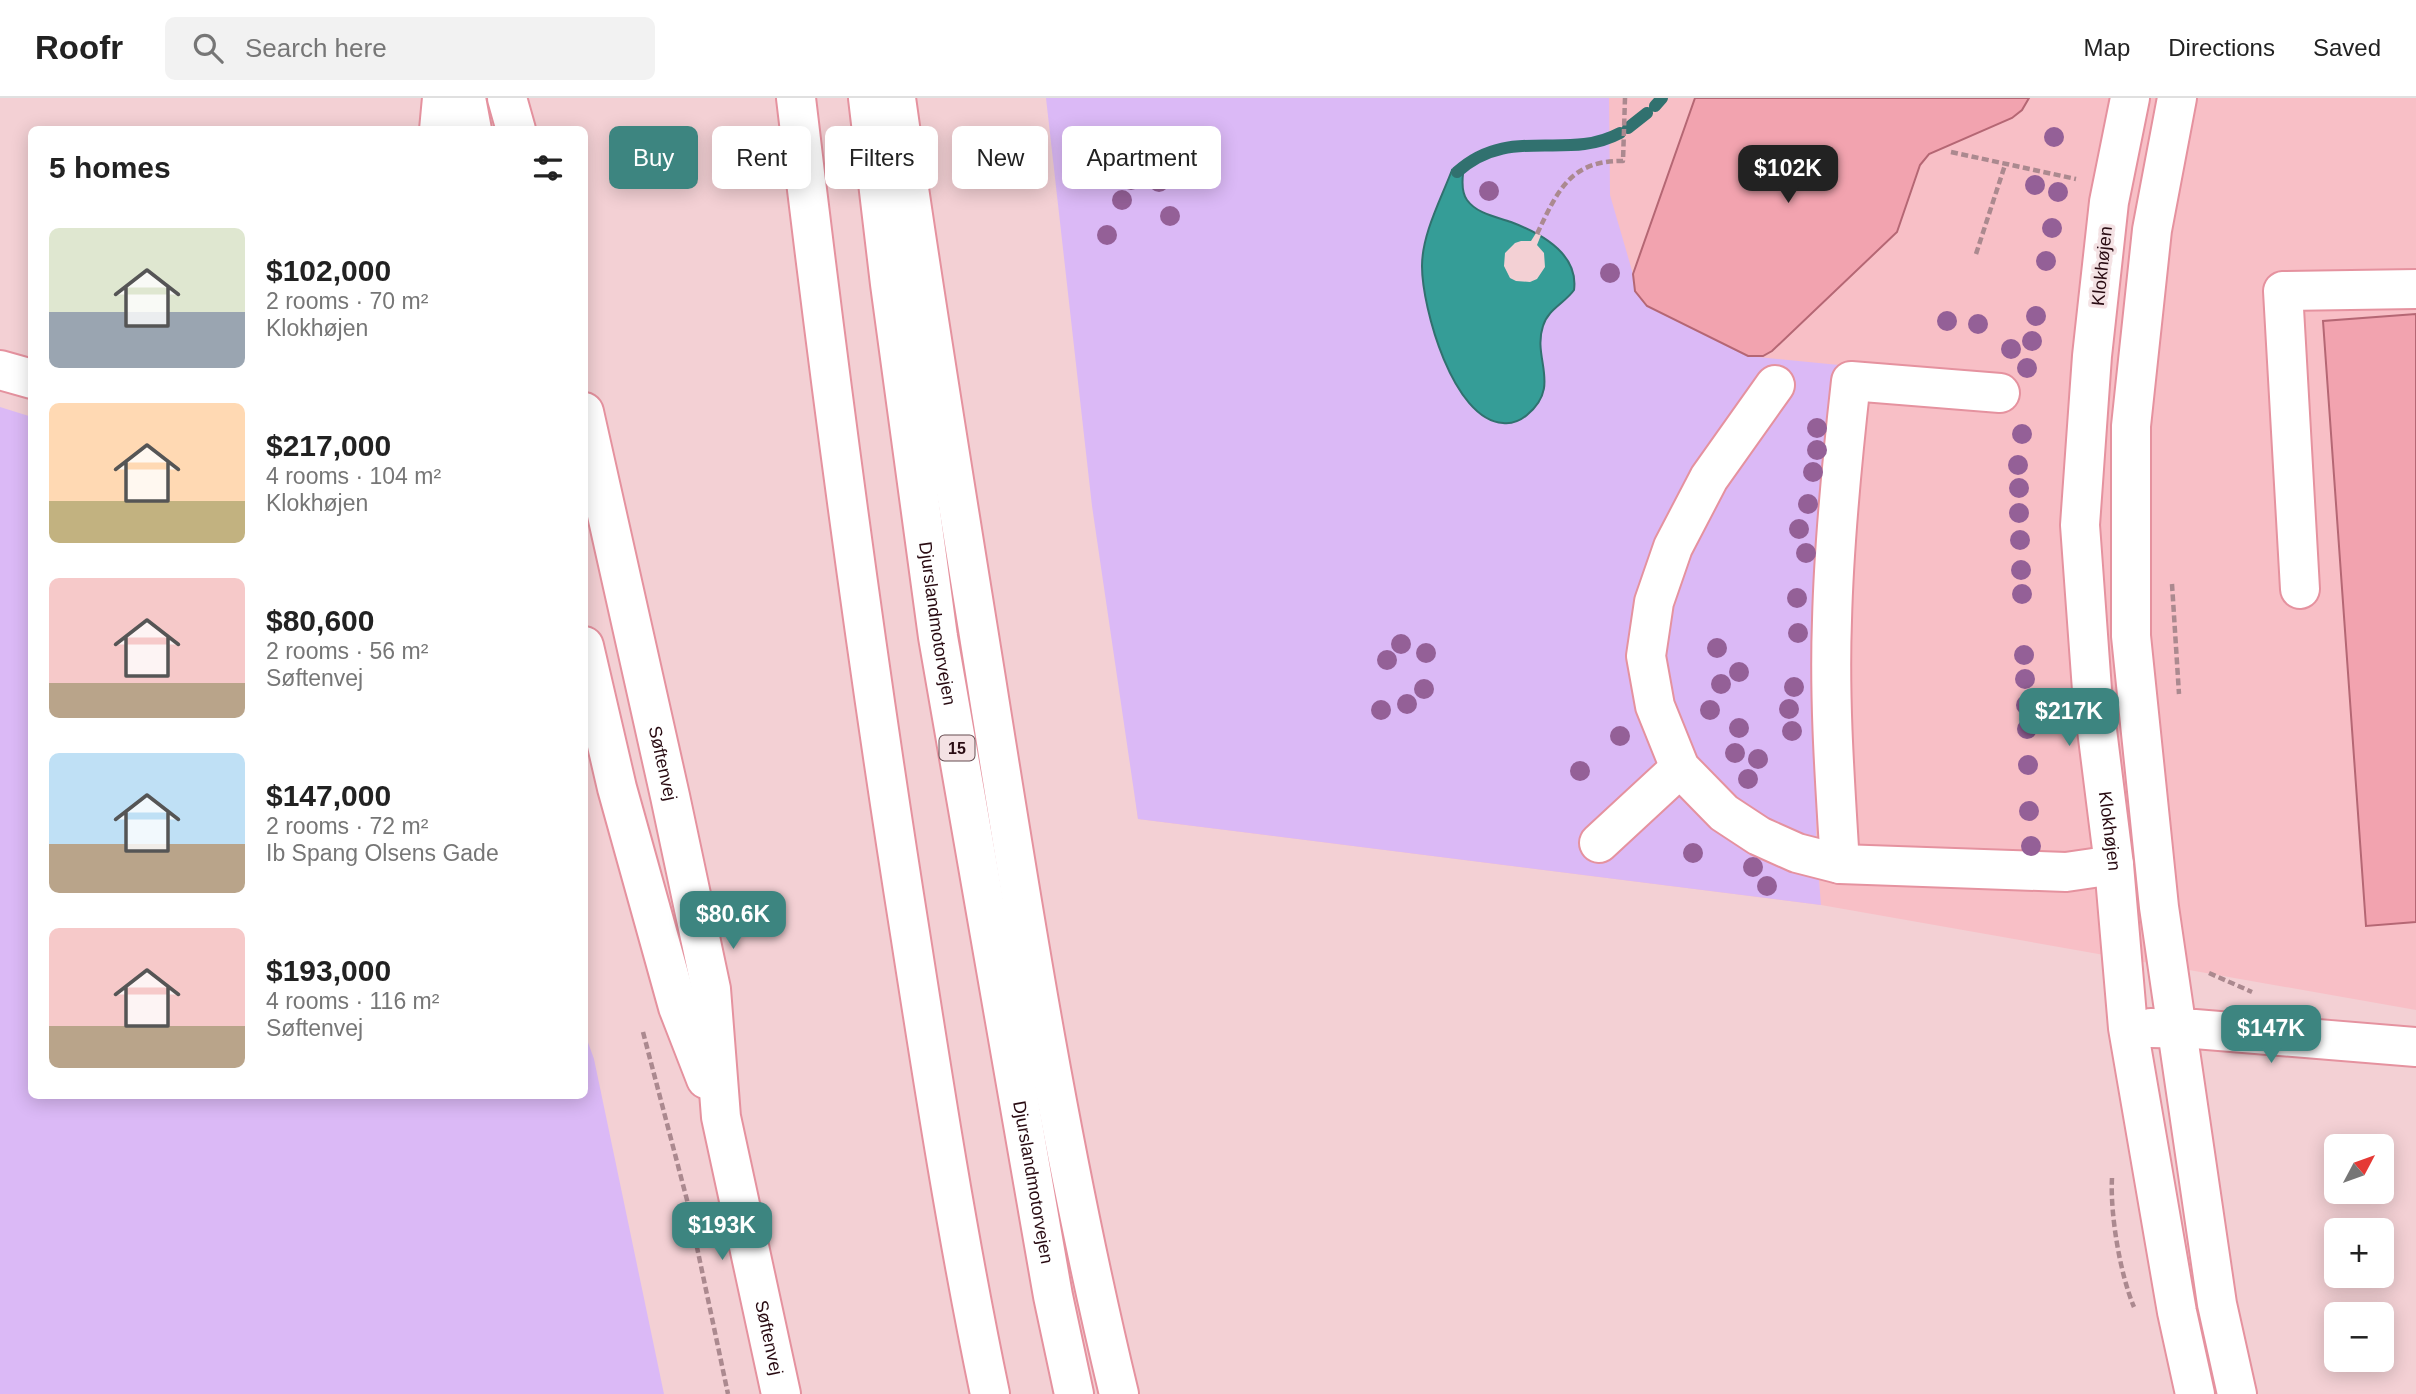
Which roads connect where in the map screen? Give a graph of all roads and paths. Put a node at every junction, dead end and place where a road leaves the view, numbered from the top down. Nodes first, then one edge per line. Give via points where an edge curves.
1 (442, 98) edge
2 (467, 98) edge
3 (507, 98) edge
4 (796, 98) edge
5 (868, 98) edge
6 (896, 98) edge
7 (1625, 98) edge
8 (2130, 98) edge
9 (2177, 98) edge
10 (439, 126) edge
11 (471, 126) edge
12 (515, 126) edge
13 (1951, 152) dead end
14 (2005, 165) junction
15 (2084, 181) dead end
16 (1537, 234) dead end
17 (1976, 254) dead end
18 (2416, 289) edge
19 (0, 370) edge
20 (28, 378) edge
21 (1775, 385) dead end
22 (2000, 393) dead end
23 (588, 430) edge
24 (2300, 589) dead end
25 (588, 663) edge
26 (1680, 768) junction
27 (1599, 843) dead end
28 (1840, 864) junction
29 (2114, 865) junction
30 (641, 1024) dead end
31 (2128, 1028) junction
32 (2177, 1028) junction
33 (2416, 1047) edge
34 (721, 1117) junction
35 (728, 1394) edge
36 (780, 1394) edge
37 (990, 1394) edge
38 (1074, 1394) edge
39 (1119, 1394) edge
40 (2195, 1394) edge
41 (2237, 1394) edge

1 - 10 main road
2 - 11 main road
3 - 12 main road
4 - 37 main road via 878,736 964,1266
5 - 38 main road, Djurslandmotorvejen / 15 via 938,637
6 - 39 main road via 922,289 1035,987
7 - 16 path via 1623,161 1590,165 1570,179 1557,191
8 - 29 main road, Klokhøjen via 2109,202 2080,525 2092,690
9 - 32 main road via 2152,230 2132,426 2132,636 2159,907
13 - 14 path
14 - 15 path
14 - 17 path
18 - 24 main road via 2283,290
19 - 20 main road
21 - 26 main road via 1709,478 1673,547 1654,602 1646,656 1655,706
22 - 28 main road via 1851,381 1838,497 1832,621
23 - 34 main road, Søftenvej via 711,989
25 - 34 main road, Søftenvej via 617,788 678,1007
26 - 27 main road
26 - 28 main road via 1724,813 1759,836 1797,853
28 - 29 main road via 2066,872
29 - 31 main road, Klokhøjen
30 - 35 path via 687,1200
31 - 32 main road
31 - 40 main road, Klokhøjen
32 - 33 main road
32 - 41 main road via 2217,1304
34 - 36 main road, Søftenvej

